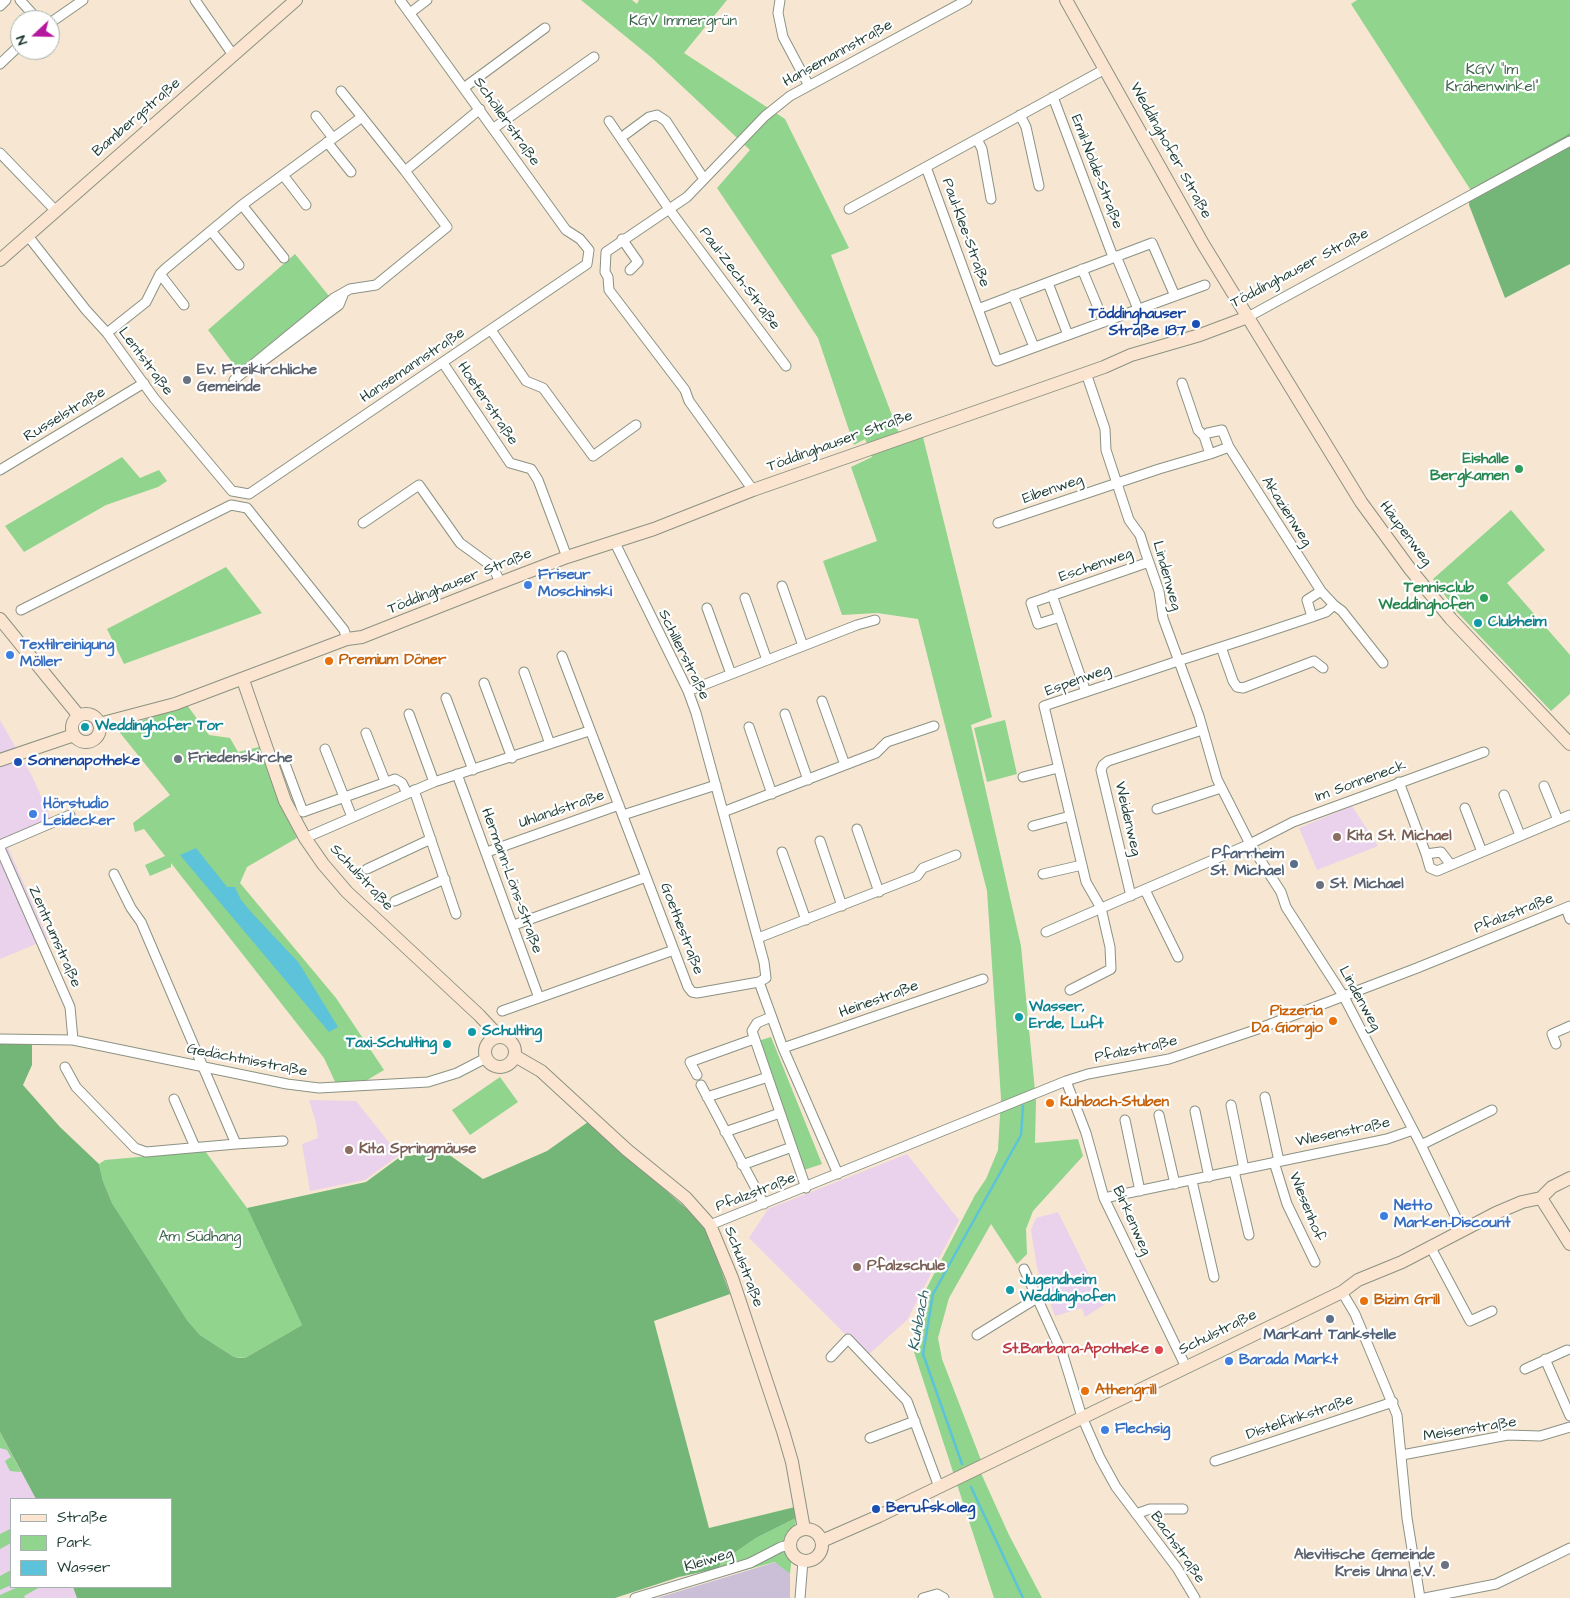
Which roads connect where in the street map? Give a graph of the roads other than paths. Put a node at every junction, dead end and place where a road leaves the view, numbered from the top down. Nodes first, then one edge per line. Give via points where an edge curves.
1 (6, 0) edge
2 (20, 0) edge
3 (83, 0) edge
4 (195, 0) edge
5 (296, 0) edge
6 (400, 0) edge
7 (427, 0) edge
8 (780, 0) edge
9 (967, 0) edge
10 (1066, 0) edge
11 (0, 6) edge
12 (29, 10) edge
13 (410, 13) junction
14 (60, 16) edge
15 (545, 28) dead end
16 (10, 54) edge
17 (234, 55) junction
18 (594, 57) dead end
19 (0, 64) edge
20 (1104, 69) junction
21 (808, 84) junction
22 (465, 86) junction
23 (342, 91) dead end
24 (1053, 97) junction
25 (480, 109) junction
26 (1020, 115) junction
27 (316, 116) dead end
28 (362, 117) junction
29 (609, 122) dead end
30 (494, 128) junction
31 (626, 134) dead end
32 (977, 139) junction
33 (330, 140) junction
34 (1570, 140) edge
35 (0, 153) edge
36 (926, 167) junction
37 (405, 171) junction
38 (351, 172) dead end
39 (283, 175) junction
40 (704, 179) junction
41 (1039, 186) dead end
42 (991, 199) dead end
43 (242, 205) junction
44 (306, 205) dead end
45 (669, 209) junction
46 (849, 209) dead end
47 (56, 211) junction
48 (212, 232) junction
49 (28, 236) junction
50 (622, 239) junction
51 (1115, 256) junction
52 (588, 257) joint
53 (284, 258) dead end
54 (0, 260) edge
55 (238, 265) dead end
56 (1082, 269) junction
57 (630, 270) dead end
58 (160, 274) junction
59 (1048, 283) junction
60 (1205, 285) dead end
61 (1013, 295) junction
62 (1174, 296) junction
63 (184, 305) dead end
64 (1138, 309) junction
65 (978, 310) junction
66 (1248, 317) junction
67 (1104, 322) junction
68 (490, 330) junction
69 (107, 333) junction
70 (1068, 335) junction
71 (1034, 347) junction
72 (443, 363) junction
73 (786, 366) dead end
74 (1086, 373) junction
75 (234, 380) dead end
76 (144, 383) junction
77 (1182, 383) dead end
78 (636, 426) dead end
79 (1204, 436) junction
80 (1230, 447) junction
81 (1210, 454) junction
82 (0, 470) edge
83 (1117, 483) junction
84 (753, 490) junction
85 (248, 494) joint
86 (363, 523) dead end
87 (998, 523) dead end
88 (614, 541) junction
89 (567, 557) junction
90 (1149, 562) junction
91 (500, 582) junction
92 (782, 586) dead end
93 (1321, 591) junction
94 (1052, 595) junction
95 (745, 598) dead end
96 (1334, 605) junction
97 (707, 608) dead end
98 (21, 610) dead end
99 (1060, 617) junction
100 (1312, 617) junction
101 (0, 619) edge
102 (876, 620) dead end
103 (347, 638) junction
104 (803, 646) junction
105 (1221, 647) junction
106 (562, 656) dead end
107 (767, 660) junction
108 (1178, 661) junction
109 (1383, 663) dead end
110 (1323, 668) dead end
111 (524, 672) dead end
112 (731, 674) junction
113 (243, 680) junction
114 (484, 683) dead end
115 (688, 691) junction
116 (1086, 692) junction
117 (446, 698) dead end
118 (822, 700) dead end
119 (409, 714) dead end
120 (785, 714) dead end
121 (79, 716) junction
122 (99, 724) junction
123 (934, 726) dead end
124 (748, 727) dead end
125 (1202, 730) junction
126 (590, 731) junction
127 (366, 733) dead end
128 (74, 735) junction
129 (550, 744) junction
130 (1570, 744) edge
131 (325, 748) dead end
132 (1484, 752) dead end
133 (512, 758) junction
134 (0, 760) edge
135 (284, 762) dead end
136 (845, 765) junction
137 (1058, 768) junction
138 (473, 770) junction
139 (456, 774) junction
140 (1023, 777) dead end
141 (808, 780) junction
142 (385, 781) junction
143 (434, 782) junction
144 (1399, 782) junction
145 (716, 785) junction
146 (1544, 786) dead end
147 (1221, 788) junction
148 (410, 792) junction
149 (772, 794) junction
150 (1504, 795) dead end
151 (343, 797) junction
152 (618, 805) junction
153 (1465, 808) dead end
154 (1157, 809) dead end
155 (723, 812) junction
156 (70, 815) dead end
157 (623, 815) junction
158 (1570, 815) edge
159 (1070, 816) junction
160 (352, 817) junction
161 (1558, 820) junction
162 (1033, 826) dead end
163 (857, 829) dead end
164 (1520, 835) junction
165 (304, 838) junction
166 (431, 839) junction
167 (820, 841) dead end
168 (1250, 844) junction
169 (0, 847) edge
170 (487, 852) junction
171 (782, 852) dead end
172 (1482, 852) junction
173 (1426, 854) junction
174 (956, 855) dead end
175 (1082, 865) junction
176 (1451, 865) junction
177 (367, 868) dead end
178 (114, 874) dead end
179 (1043, 874) dead end
180 (646, 877) junction
181 (445, 879) junction
182 (1146, 890) junction
183 (879, 892) junction
184 (1131, 896) junction
185 (395, 901) dead end
186 (842, 906) junction
187 (1568, 907) edge
188 (1101, 908) junction
189 (456, 914) dead end
190 (1570, 919) edge
191 (806, 920) junction
192 (514, 925) junction
193 (1046, 932) dead end
194 (758, 938) junction
195 (674, 950) junction
196 (1178, 957) dead end
197 (983, 979) dead end
198 (759, 982) junction
199 (1070, 990) dead end
200 (1344, 997) junction
201 (539, 998) junction
202 (502, 1011) dead end
203 (770, 1018) junction
204 (1570, 1026) edge
205 (496, 1037) junction
206 (0, 1039) edge
207 (754, 1039) junction
208 (73, 1040) junction
209 (1556, 1044) dead end
210 (783, 1048) junction
211 (486, 1058) junction
212 (512, 1060) junction
213 (65, 1066) dead end
214 (206, 1068) junction
215 (696, 1075) dead end
216 (768, 1076) junction
217 (1066, 1081) junction
218 (701, 1085) dead end
219 (707, 1097) junction
220 (1264, 1097) dead end
221 (174, 1099) dead end
222 (1231, 1105) dead end
223 (1492, 1110) dead end
224 (1195, 1111) dead end
225 (780, 1113) junction
226 (1159, 1115) dead end
227 (1125, 1120) dead end
228 (1413, 1130) junction
229 (725, 1132) junction
230 (283, 1141) dead end
231 (236, 1144) junction
232 (792, 1146) junction
233 (1421, 1146) junction
234 (195, 1147) junction
235 (1276, 1161) junction
236 (742, 1166) junction
237 (1239, 1170) junction
238 (838, 1174) junction
239 (1209, 1177) junction
240 (1570, 1178) edge
241 (1192, 1181) junction
242 (1175, 1184) junction
243 (806, 1188) junction
244 (1140, 1191) junction
245 (1104, 1198) junction
246 (1541, 1198) junction
247 (764, 1204) junction
248 (710, 1225) junction
249 (1462, 1230) junction
250 (1249, 1235) dead end
251 (1570, 1244) edge
252 (1430, 1246) junction
253 (1315, 1262) dead end
254 (1024, 1269) dead end
255 (1214, 1278) dead end
256 (1342, 1292) junction
257 (1037, 1298) junction
258 (1492, 1311) dead end
259 (977, 1335) dead end
260 (1567, 1350) dead end
261 (831, 1356) dead end
262 (1546, 1360) junction
263 (1186, 1367) junction
264 (1524, 1369) dead end
265 (1393, 1402) junction
266 (1570, 1416) edge
267 (1082, 1418) junction
268 (915, 1421) junction
269 (1570, 1427) edge
270 (870, 1438) dead end
271 (1402, 1455) junction
272 (1215, 1461) dead end
273 (939, 1487) junction
274 (1183, 1508) dead end
275 (1136, 1514) junction
276 (804, 1529) junction
277 (822, 1541) junction
278 (790, 1545) junction
279 (1570, 1548) edge
280 (803, 1561) junction
281 (635, 1598) edge
282 (800, 1598) edge
283 (923, 1598) edge
284 (944, 1598) edge
285 (1195, 1598) edge
286 (1420, 1598) edge
287 (1424, 1598) edge

1 - 11 street
2 - 12 street
3 - 14 street
4 - 17 street
5 - 17 street, Bambergstraße
6 - 13 street, Schöllerstraße
7 - 13 street
8 - 21 street via 778,12 783,37
9 - 21 street, Hansemannstraße
10 - 20 street, Weddinghofer Straße
13 - 22 street, Schöllerstraße
15 - 22 street
16 - 19 street
17 - 47 street, Bambergstraße
18 - 30 street
20 - 24 street
20 - 66 street, Weddinghofer Straße
21 - 40 street, Hansemannstraße via 765,116
22 - 25 street, Schöllerstraße
23 - 28 street
24 - 26 street
24 - 51 street, Emil-Nolde-Straße
25 - 30 street, Schöllerstraße
25 - 37 street
26 - 32 street
26 - 41 street via 1026,126
27 - 33 street
28 - 33 street
28 - 37 street
29 - 45 street
30 - 52 street, Schöllerstraße via 566,230 589,250
31 - 40 street via 657,115 666,121
32 - 36 street
32 - 42 street via 982,149
33 - 38 street
33 - 39 street
34 - 66 street, Töddinghauser Straße
35 - 47 street
36 - 46 street
36 - 65 street, Paul-Klee-Straße
37 - 75 street via 447,227 376,285 350,289 322,307
39 - 43 street
39 - 44 street
40 - 45 street, Hansemannstraße via 687,197
43 - 48 street
43 - 53 street
45 - 50 street, Hansemannstraße
45 - 73 street, Paul-Zech-Straße
47 - 49 street, Bambergstraße
48 - 55 street
48 - 58 street
49 - 54 street, Bambergstraße
49 - 69 street, Lentstraße
50 - 57 street via 638,262
50 - 84 street, Hansemannstraße via 606,252 605,272 610,290 685,390 689,401
51 - 56 street
51 - 62 street via 1152,243
51 - 64 street, Emil-Nolde-Straße
52 - 68 street, Hansemannstraße via 587,264
56 - 59 street
56 - 67 street
58 - 63 street
58 - 69 street via 146,302
59 - 61 street
59 - 70 street
60 - 62 street
61 - 65 street
61 - 71 street
62 - 64 street
64 - 67 street
65 - 71 street, Paul-Klee-Straße via 997,361
66 - 74 street, Töddinghauser Straße via 1200,335 1131,354
66 - 130 street, Häupenweg via 1361,502 1410,569 1490,663
67 - 70 street
68 - 72 street, Hansemannstraße
68 - 78 street via 526,381 543,388 592,456
69 - 76 street, Lentstraße
70 - 71 street
72 - 85 street, Hansemannstraße
72 - 89 street, Hoeterstraße via 510,462 531,469
74 - 83 street, Lindenweg via 1105,429 1106,450
74 - 84 street, Töddinghauser Straße
76 - 82 street, Russelstraße
76 - 85 street, Lentstraße via 232,491
77 - 79 street via 1198,430
79 - 80 street, Akazienweg via 1222,430
79 - 81 street
80 - 81 street
80 - 93 street, Akazienweg
81 - 83 street
83 - 87 street, Eibenweg
83 - 90 street, Lindenweg
84 - 88 street, Töddinghauser Straße via 654,529
86 - 91 street via 419,485 460,544 493,567
88 - 89 street, Töddinghauser Straße
88 - 115 street, Schillerstraße
89 - 91 street, Töddinghauser Straße
90 - 94 street, Eschenweg
90 - 108 street, Lindenweg
91 - 103 street, Töddinghauser Straße via 371,634
92 - 104 street
93 - 96 street, Akazienweg
93 - 100 street via 1307,600
94 - 99 street, Eschenweg
94 - 99 street, Eschenweg via 1031,603 1038,624
95 - 107 street
96 - 100 street
96 - 109 street, Akazienweg
97 - 112 street
98 - 103 street via 231,506 247,508
99 - 116 street, Eschenweg
100 - 105 street
101 - 121 street
102 - 104 street
103 - 113 street, Töddinghauser Straße
104 - 107 street
105 - 108 street
105 - 110 street via 1237,687 1243,688 1314,661
106 - 126 street, Goethestraße
107 - 112 street
108 - 116 street, Espenweg
108 - 125 street, Lindenweg
111 - 129 street
112 - 115 street
113 - 122 street, Töddinghauser Straße via 175,704
113 - 165 street, Schulstraße via 278,784
114 - 133 street
115 - 145 street, Schillerstraße
116 - 137 street, Espenweg via 1044,706
117 - 138 street
118 - 136 street
119 - 143 street
120 - 141 street
121 - 122 street via 89,714
121 - 128 street via 72,724
122 - 128 street via 98,734 92,740 84,741
123 - 136 street via 887,742 876,753
124 - 149 street
125 - 147 street, Lindenweg
125 - 184 street, Weidenweg via 1103,764
126 - 129 street
126 - 152 street, Goethestraße
127 - 142 street
128 - 134 street
129 - 133 street
131 - 151 street
132 - 144 street, Im Sonneneck
133 - 138 street
135 - 151 street via 303,812
136 - 141 street
137 - 140 street
137 - 159 street, Espenweg
138 - 139 street
139 - 143 street
139 - 170 street, Hermann-Löns-Straße
141 - 149 street
142 - 148 street via 398,780
142 - 151 street
143 - 148 street
144 - 168 street, Im Sonneneck via 1293,822
144 - 173 street
145 - 155 street, Schillerstraße
145 - 157 street
146 - 161 street
147 - 154 street
147 - 168 street, Lindenweg
148 - 160 street
148 - 166 street
149 - 155 street
150 - 164 street
151 - 160 street
152 - 157 street, Goethestraße
152 - 170 street, Uhlandstraße
153 - 172 street
155 - 194 street, Schillerstraße
156 - 169 street
157 - 180 street, Goethestraße
158 - 161 street
159 - 162 street
159 - 175 street, Espenweg
160 - 165 street
161 - 164 street
163 - 183 street
164 - 172 street
165 - 205 street, Schulstraße via 347,892 479,1015
166 - 177 street
166 - 181 street
167 - 186 street
168 - 182 street
168 - 200 street, Lindenweg
169 - 208 street, Zentrumstraße via 70,1007
170 - 192 street, Hermann-Löns-Straße
171 - 191 street
172 - 176 street
173 - 176 street via 1441,852
173 - 176 street via 1434,872
174 - 183 street via 923,868 917,876
175 - 179 street
175 - 188 street, Espenweg via 1086,882
178 - 214 street via 141,922
180 - 192 street
180 - 195 street, Goethestraße
181 - 185 street
181 - 189 street
182 - 184 street
182 - 196 street
183 - 186 street
184 - 188 street
186 - 191 street
187 - 190 street
187 - 200 street, Pfalzstraße
188 - 193 street
188 - 199 street, Espenweg via 1112,969
191 - 194 street
192 - 201 street, Hermann-Löns-Straße
194 - 198 street, Schillerstraße via 767,974
195 - 198 street, Goethestraße via 692,992
195 - 201 street
197 - 210 street, Heinestraße
198 - 203 street
200 - 217 street, Pfalzstraße via 1169,1058
200 - 228 street, Lindenweg
201 - 202 street
203 - 207 street via 753,1026
203 - 210 street
204 - 209 street via 1552,1034
205 - 211 street via 487,1043 484,1050
205 - 212 street via 505,1037 512,1043
206 - 208 street, Gedächtnisstraße
207 - 215 street via 690,1062
207 - 216 street
208 - 214 street, Gedächtnisstraße
210 - 238 street
211 - 212 street via 498,1067
211 - 214 street, Gedächtnisstraße via 433,1081 356,1087 292,1085
212 - 248 street, Schulstraße via 550,1080 686,1198
213 - 234 street via 76,1087 135,1148 146,1152
214 - 231 street
216 - 219 street
216 - 225 street
217 - 238 street, Pfalzstraße
217 - 245 street, Birkenweg via 1086,1133
218 - 219 street
219 - 229 street
220 - 235 street, Wiesenstraße
221 - 234 street
222 - 237 street
223 - 233 street
224 - 239 street
225 - 229 street
225 - 232 street
226 - 242 street
227 - 244 street
228 - 233 street, Lindenweg
228 - 235 street, Wiesenstraße via 1387,1139
229 - 236 street
230 - 231 street
231 - 234 street
232 - 236 street
232 - 243 street
233 - 249 street, Lindenweg
235 - 237 street, Wiesenstraße
235 - 253 street, Wiesenhof via 1287,1204
236 - 247 street
237 - 239 street, Wiesenstraße
237 - 250 street
238 - 243 street, Pfalzstraße
239 - 241 street, Wiesenstraße
240 - 246 street, Schulstraße via 1552,1187
241 - 242 street, Wiesenstraße
241 - 255 street
242 - 244 street, Wiesenstraße
243 - 247 street, Pfalzstraße
244 - 245 street, Wiesenstraße
245 - 263 street, Birkenweg
246 - 249 street, Schulstraße via 1522,1202
246 - 251 street
247 - 248 street, Pfalzstraße
248 - 276 street, Schulstraße via 732,1278 783,1431 794,1469
249 - 252 street, Schulstraße
252 - 256 street, Schulstraße via 1402,1262 1358,1280
252 - 258 street via 1470,1321
254 - 257 street, Bachstraße
256 - 263 street, Schulstraße
256 - 265 street via 1355,1314
257 - 259 street
257 - 267 street, Bachstraße via 1063,1355
260 - 262 street
261 - 268 street via 848,1339 907,1401
262 - 264 street
262 - 266 street
263 - 267 street, Schulstraße
265 - 271 street
265 - 272 street, Distelfinkstraße
267 - 273 street, Schulstraße
267 - 275 street, Bachstraße via 1104,1465
268 - 270 street
268 - 273 street
269 - 271 street, Meisenstraße via 1540,1436 1508,1435
271 - 286 street via 1407,1518
273 - 277 street, Schulstraße
274 - 275 street, Bachstraße
275 - 285 street, Bachstraße via 1177,1568
276 - 277 street via 817,1533
276 - 278 street via 796,1533
277 - 280 street via 819,1555
278 - 280 street via 793,1554
278 - 281 street, Kleiweg via 742,1565
279 - 287 street via 1496,1584
280 - 282 street
283 - 284 street via 937,1594

